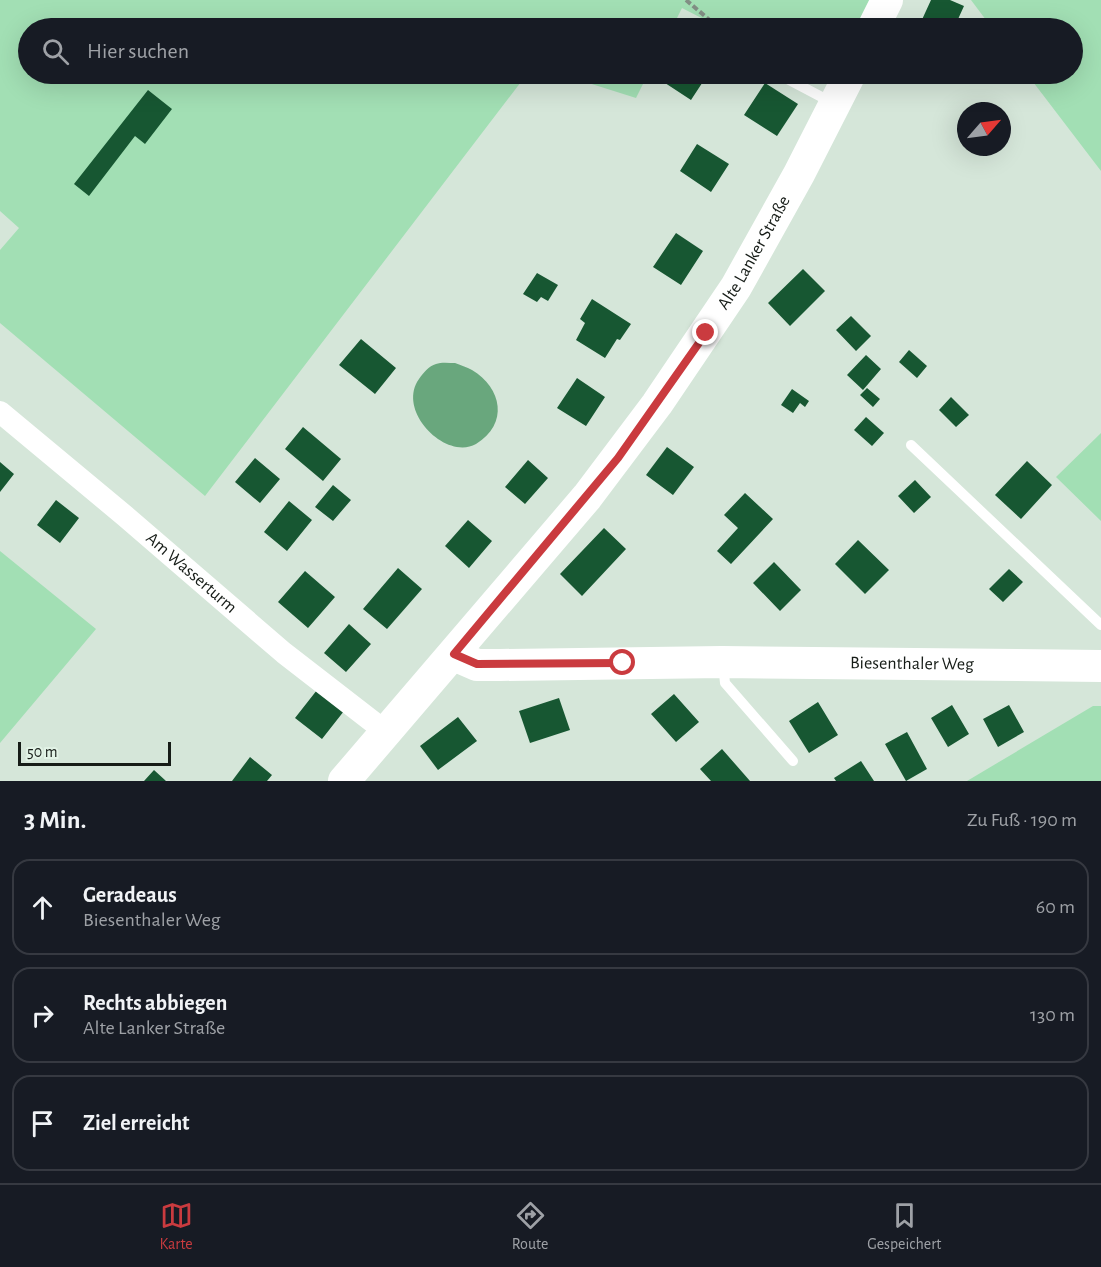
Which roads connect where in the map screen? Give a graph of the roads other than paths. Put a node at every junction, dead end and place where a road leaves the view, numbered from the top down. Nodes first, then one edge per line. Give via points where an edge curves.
1 (886, 0) edge
2 (878, 18) edge
3 (797, 84) edge
4 (845, 84) edge
5 (835, 104) junction
6 (0, 411) edge
7 (911, 445) dead end
8 (1101, 625) edge
9 (454, 654) junction
10 (722, 662) junction
11 (1101, 666) edge
12 (386, 732) junction
13 (793, 761) dead end
14 (344, 781) edge

1 - 2 main road
3 - 5 lane
4 - 5 main road, Alte Lanker Straße
5 - 9 main road, Alte Lanker Straße via 736,287 657,404 587,496
6 - 12 street, Am Wasserturm via 284,653
7 - 8 lane
9 - 10 main road, Biesenthaler Weg via 477,664
9 - 12 main road, Alte Lanker Straße
10 - 11 main road, Biesenthaler Weg
10 - 13 lane via 725,683
12 - 14 main road, Alte Lanker Straße

